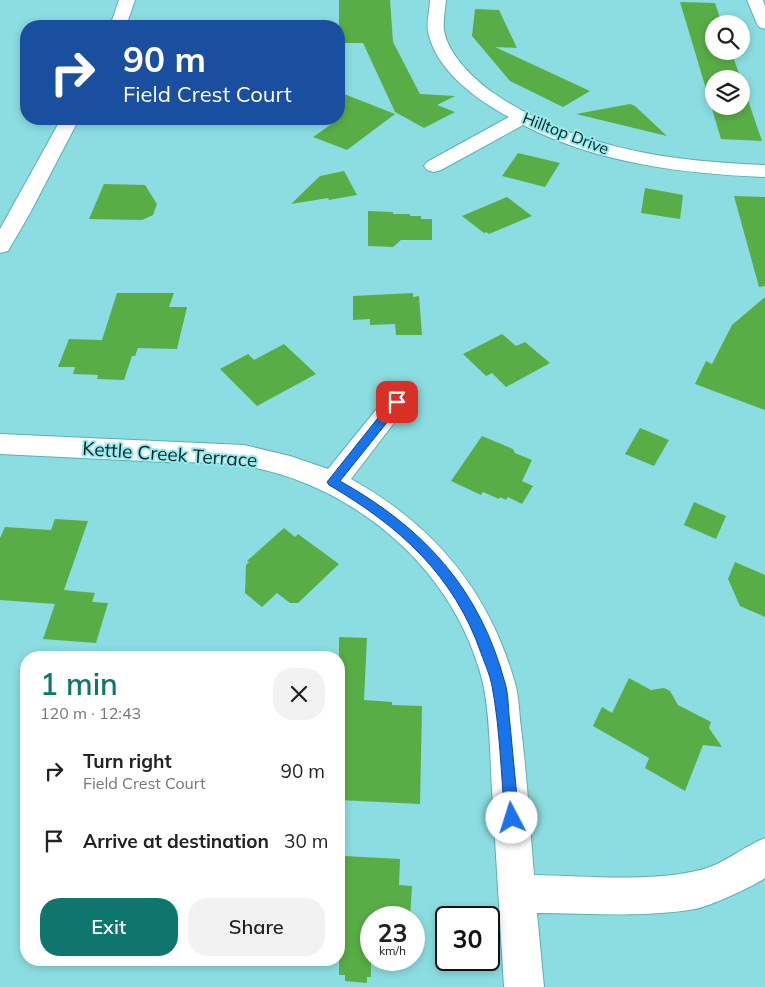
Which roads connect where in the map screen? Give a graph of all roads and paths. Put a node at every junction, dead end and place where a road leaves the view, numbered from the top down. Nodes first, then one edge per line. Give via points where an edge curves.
1 (127, 0) edge
2 (438, 0) edge
3 (755, 0) edge
4 (120, 20) edge
5 (765, 24) edge
6 (522, 118) junction
7 (67, 125) edge
8 (434, 166) dead end
9 (765, 172) edge
10 (0, 246) edge
11 (397, 402) dead end
12 (0, 444) edge
13 (333, 482) junction
14 (765, 856) edge
15 (518, 894) junction
16 (524, 987) edge

1 - 4 street
2 - 6 street, Hilltop Drive via 434,27 449,62 480,91
3 - 5 street
6 - 8 street
6 - 9 street, Hilltop Drive via 580,142 625,155 695,167
7 - 10 street
11 - 13 street
12 - 13 street, Kettle Creek Terrace via 244,455 290,466
13 - 15 street, Kettle Creek Terrace via 386,516 424,548 456,587 481,633 499,684
14 - 15 street via 743,872 697,890 648,895
15 - 16 street, Kettle Creek Terrace

